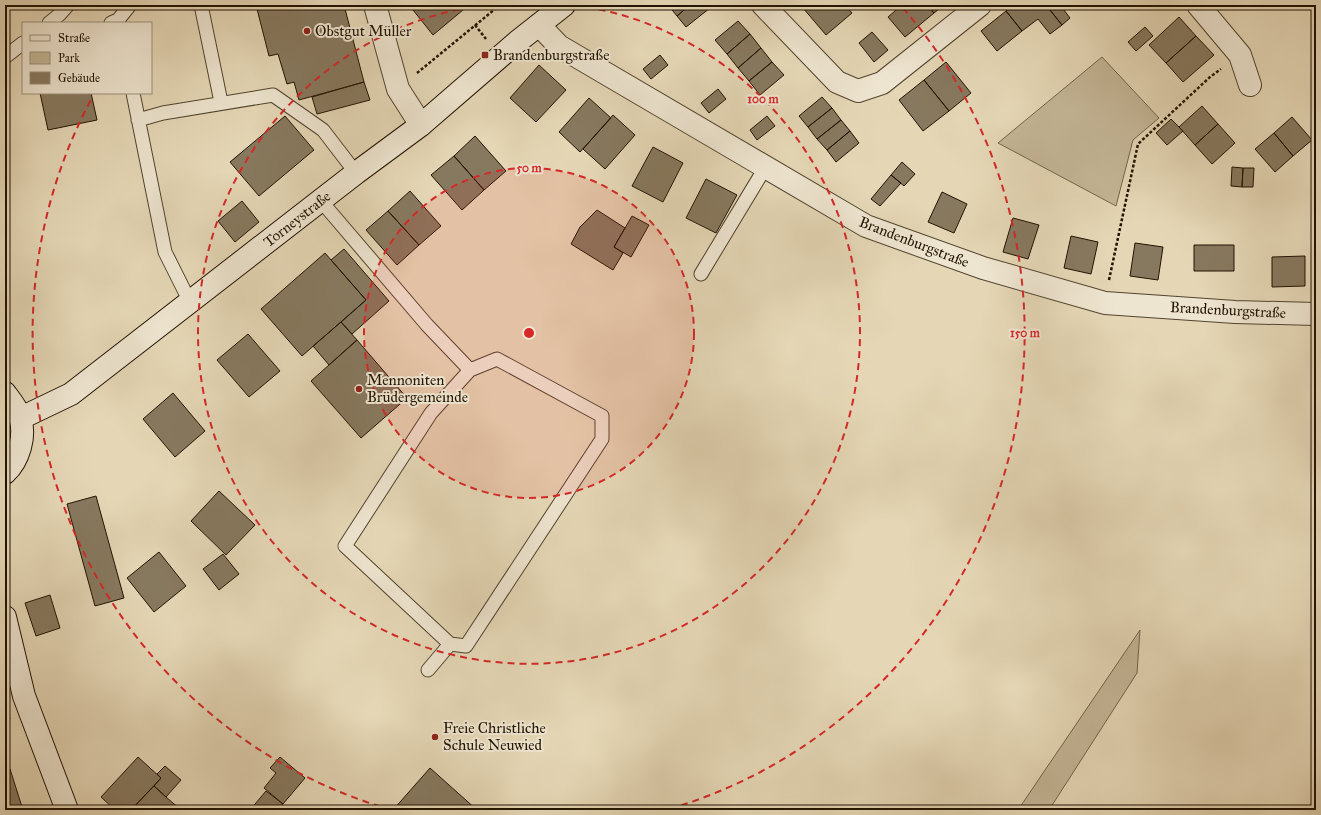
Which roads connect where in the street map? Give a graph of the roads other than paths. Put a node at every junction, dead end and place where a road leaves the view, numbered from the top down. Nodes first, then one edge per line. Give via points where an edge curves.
1 (68, 5) edge
2 (130, 5) edge
3 (201, 5) edge
4 (376, 5) edge
5 (564, 5) edge
6 (763, 5) edge
7 (980, 5) edge
8 (1198, 5) edge
9 (50, 22) edge
10 (116, 22) edge
11 (539, 25) junction
12 (22, 44) edge
13 (5, 58) edge
14 (1250, 85) dead end
15 (133, 94) edge
16 (221, 102) junction
17 (138, 120) junction
18 (421, 125) junction
19 (765, 168) junction
20 (356, 173) junction
21 (320, 201) junction
22 (701, 274) dead end
23 (190, 302) junction
24 (1316, 314) edge
25 (470, 370) junction
26 (5, 393) edge
27 (21, 418) junction
28 (5, 473) edge
29 (5, 617) edge
30 (450, 644) junction
31 (428, 670) dead end
32 (67, 810) edge

1 - 9 lane
2 - 10 lane
3 - 16 lane
4 - 18 street via 398,89
5 - 11 street, Torneystraße
6 - 7 street via 837,82 858,91 882,83
8 - 14 street via 1240,55
11 - 18 street, Torneystraße
11 - 19 street, Brandenburgstraße via 559,46
12 - 13 lane
15 - 17 lane
16 - 17 lane via 163,112
16 - 20 lane via 273,95 323,130
17 - 23 lane via 165,252
18 - 20 street, Torneystraße
19 - 22 lane
19 - 24 street, Brandenburgstraße via 866,226 983,268 1106,303 1235,312
20 - 21 street, Torneystraße
21 - 23 street, Torneystraße
21 - 25 lane via 427,325
23 - 27 street, Torneystraße via 71,394
25 - 30 lane via 431,413 344,546
25 - 30 lane via 497,359 602,416 602,439 466,646
26 - 27 street
27 - 28 street via 22,436 18,453
29 - 32 street via 24,696
30 - 31 lane

